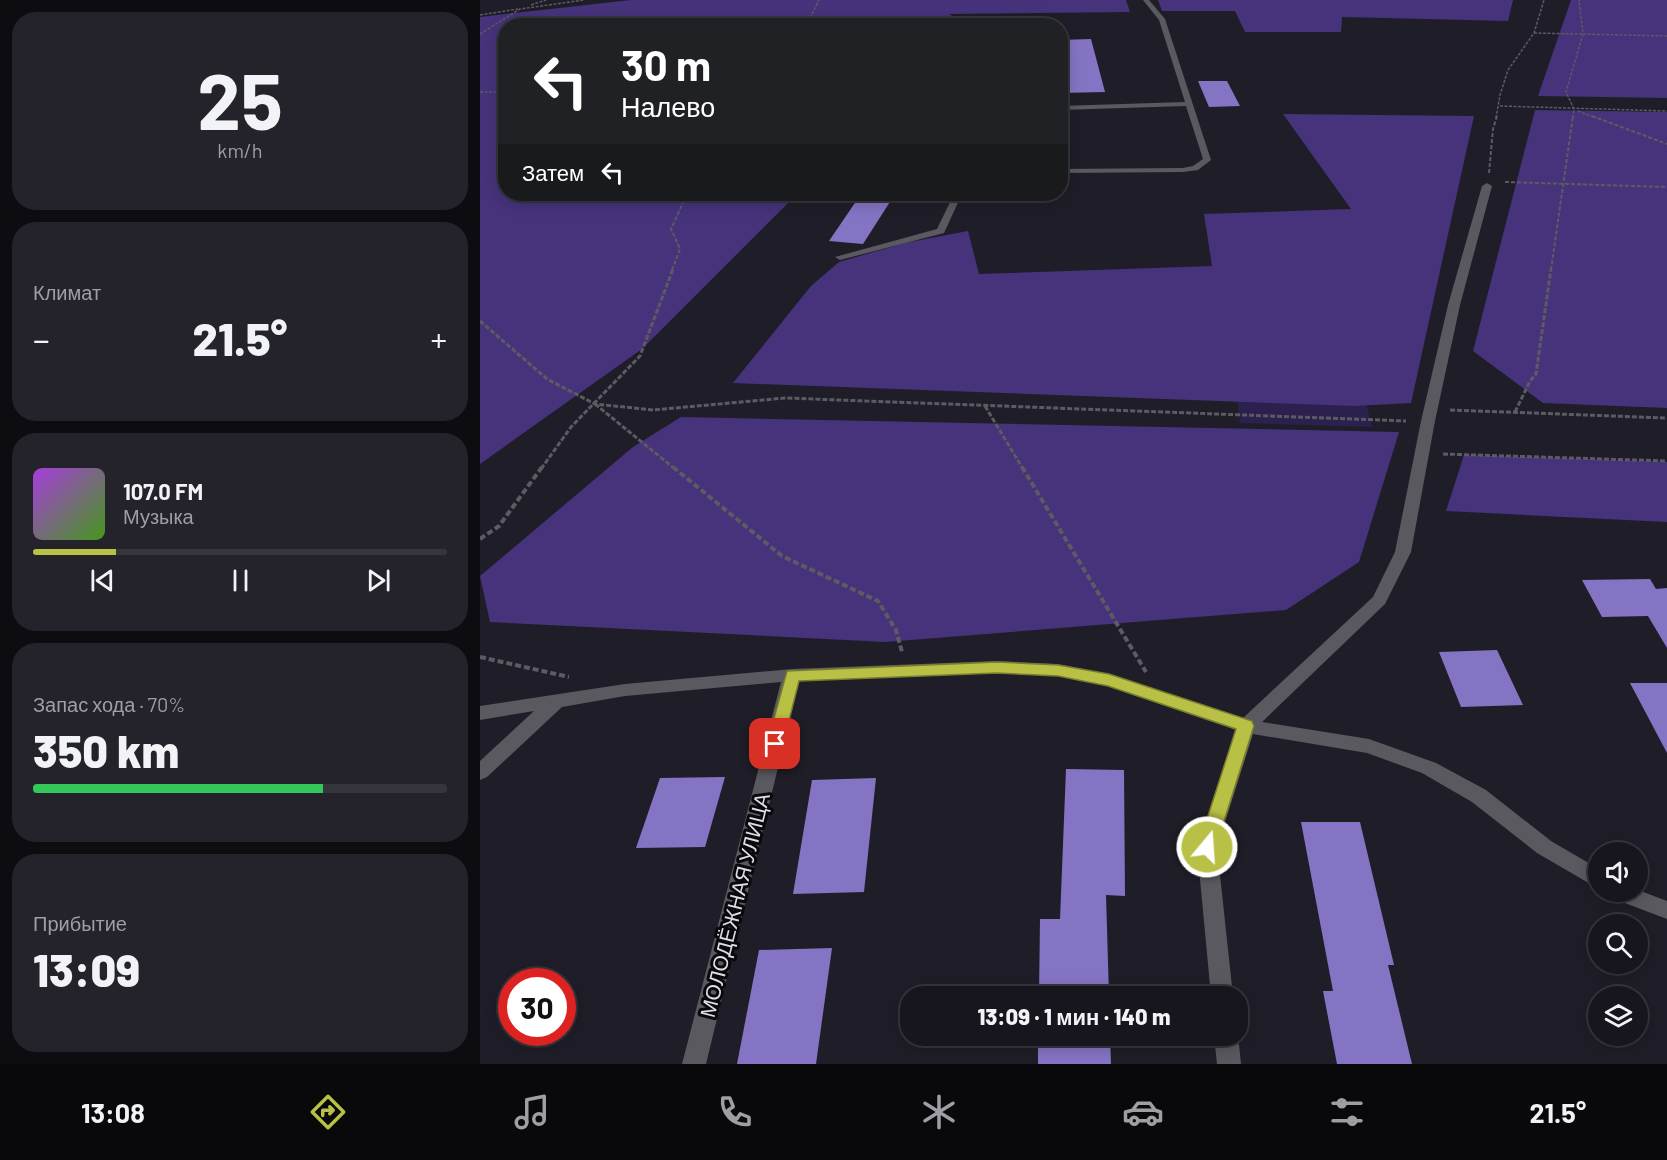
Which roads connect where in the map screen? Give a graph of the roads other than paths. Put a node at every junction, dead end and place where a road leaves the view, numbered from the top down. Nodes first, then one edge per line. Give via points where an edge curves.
1 (1146, 0) edge
2 (1188, 104) junction
3 (1068, 108) edge
4 (1068, 171) edge
5 (1487, 186) road end
6 (955, 201) edge
7 (840, 257) dead end
8 (792, 675) junction
9 (559, 699) junction
10 (480, 713) edge
11 (1246, 726) junction
12 (480, 772) edge
13 (1588, 873) edge
14 (1646, 902) edge
15 (1667, 910) edge
16 (1221, 986) edge
17 (1227, 1046) edge
18 (694, 1064) edge
19 (1229, 1064) edge

1 - 2 lane via 1162,19
2 - 3 lane
2 - 4 lane via 1207,160 1202,164 1183,170
5 - 11 street via 1454,305 1403,552 1379,600
6 - 7 lane via 941,231
8 - 9 street
8 - 11 street via 997,667 1058,670 1109,680
8 - 18 street, МОЛОДЁЖНАЯ УЛИЦА
9 - 10 street
9 - 12 street
11 - 13 street via 1369,746 1429,768 1479,796 1544,847
11 - 16 street via 1207,847
14 - 15 street
17 - 19 street

